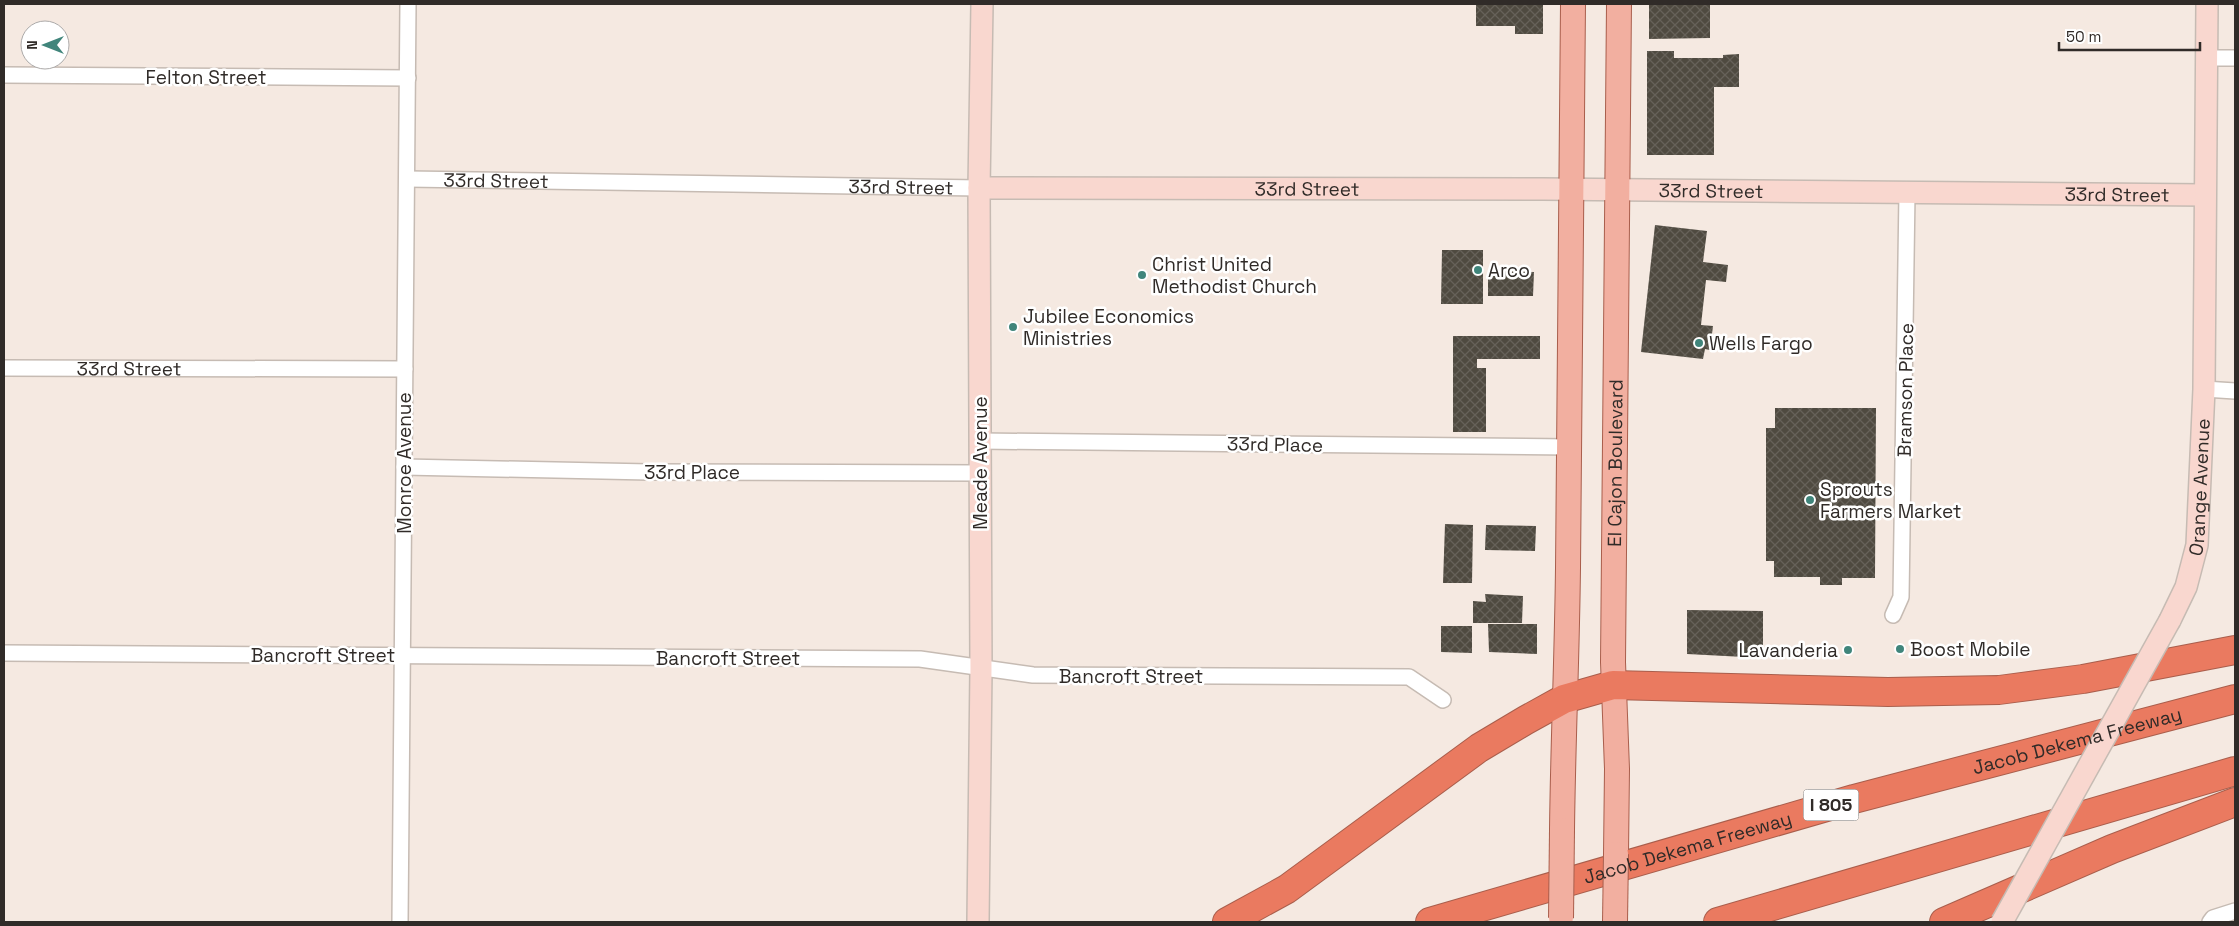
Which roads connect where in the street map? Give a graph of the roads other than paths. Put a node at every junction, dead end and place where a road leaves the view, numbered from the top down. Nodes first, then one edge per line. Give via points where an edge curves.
1 (408, 4) edge
2 (982, 4) edge
3 (1573, 4) edge
4 (1619, 4) edge
5 (2207, 4) edge
6 (2206, 58) junction
7 (2235, 58) edge
8 (4, 75) edge
9 (408, 78) junction
10 (407, 179) junction
11 (979, 188) junction
12 (1571, 190) junction
13 (1617, 190) junction
14 (1908, 193) junction
15 (2205, 195) junction
16 (4, 368) edge
17 (405, 369) junction
18 (2204, 389) junction
19 (2235, 390) edge
20 (980, 441) junction
21 (1570, 447) junction
22 (404, 467) junction
23 (980, 473) junction
24 (1893, 615) dead end
25 (2235, 650) edge
26 (4, 653) edge
27 (402, 656) junction
28 (981, 669) junction
29 (1613, 685) junction
30 (1564, 699) junction
31 (2235, 699) edge
32 (1443, 700) dead end
33 (2235, 771) edge
34 (2235, 802) edge
35 (2235, 911) edge
36 (400, 922) edge
37 (978, 922) edge
38 (1227, 922) edge
39 (1430, 922) edge
40 (1561, 922) edge
41 (1614, 922) edge
42 (1718, 922) edge
43 (1944, 922) edge
44 (2002, 922) edge
45 (2210, 922) edge

1 - 9 street, Monroe Avenue
2 - 11 street, Meade Avenue
3 - 12 main road
4 - 13 main road, El Cajon Boulevard
5 - 6 street, Orange Avenue
6 - 7 street
6 - 15 street, Orange Avenue
8 - 9 street, Felton Street
9 - 10 street, Monroe Avenue
10 - 11 street, 33rd Street
10 - 17 street, Monroe Avenue
11 - 12 street, 33rd Street
11 - 20 street, Meade Avenue
12 - 13 street, 33rd Street
12 - 21 main road
13 - 14 street, 33rd Street
13 - 29 main road, El Cajon Boulevard
14 - 15 street, 33rd Street
14 - 24 street, Bramson Place via 1902,597
15 - 18 street, Orange Avenue
16 - 17 street, 33rd Street
17 - 22 street, Monroe Avenue
18 - 19 street
18 - 44 street, Orange Avenue, bridge via 2197,545 2186,586
20 - 21 street, 33rd Place
20 - 23 street, Meade Avenue
21 - 30 main road
22 - 23 street, 33rd Place
22 - 27 street, Monroe Avenue
23 - 28 street, Meade Avenue
25 - 29 highway via 2083,679 1999,690 1888,692
26 - 27 street, Bancroft Street
27 - 28 street, Bancroft Street via 920,659
27 - 36 street, Monroe Avenue
28 - 32 street, Bancroft Street via 1033,675 1409,677
28 - 37 street, Meade Avenue
29 - 30 highway
29 - 41 main road, El Cajon Boulevard, bridge via 1616,728
30 - 38 highway via 1480,748 1287,888
30 - 40 main road, bridge
31 - 39 highway, Jacob Dekema Freeway / I 805 via 1854,799
33 - 42 highway
34 - 43 highway via 2112,849
35 - 45 street via 2212,918

